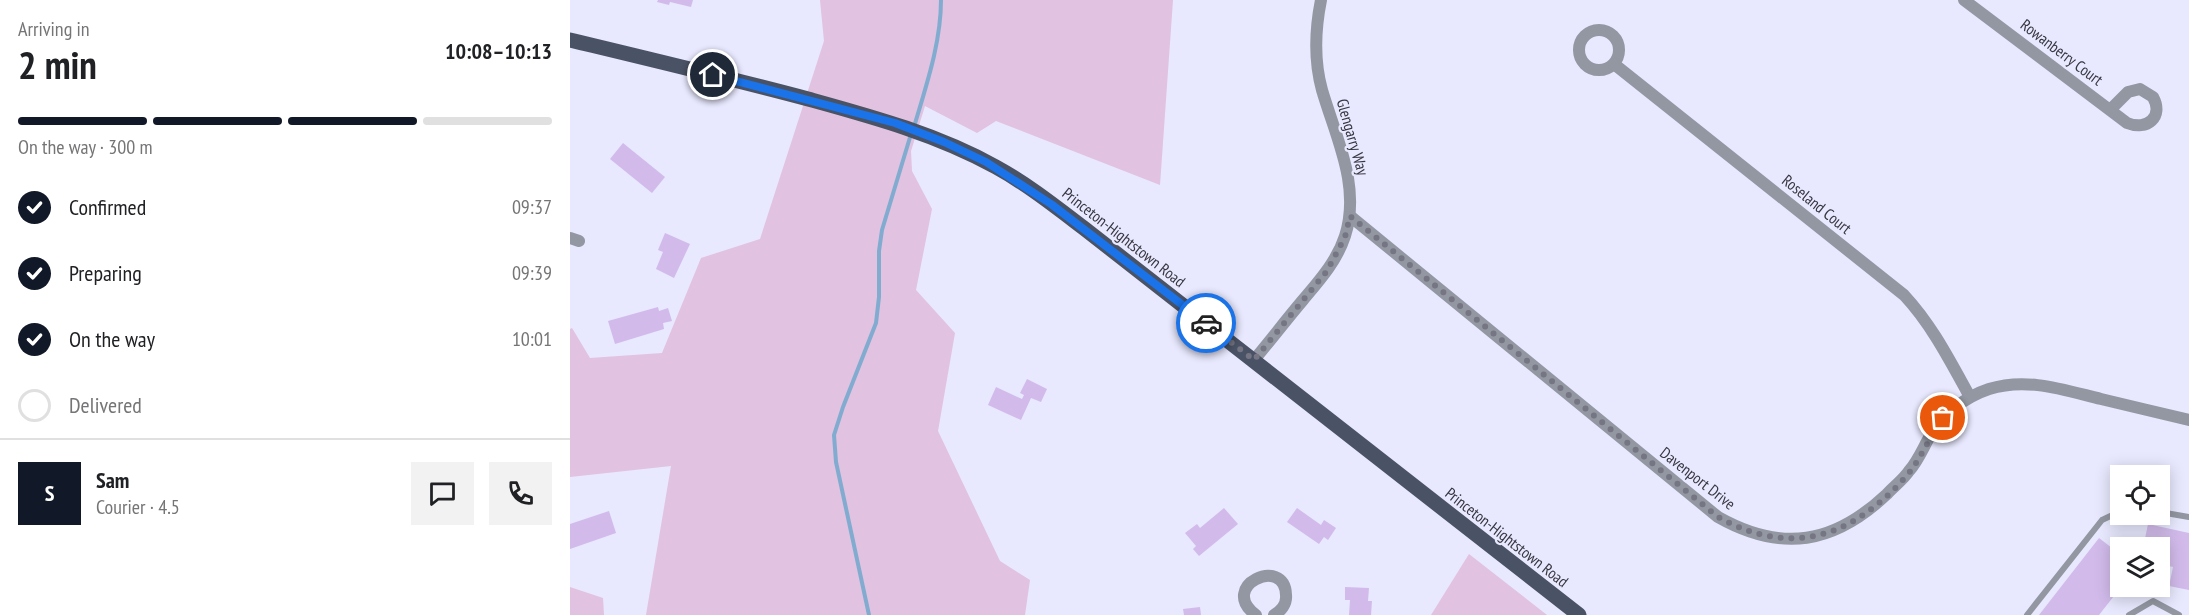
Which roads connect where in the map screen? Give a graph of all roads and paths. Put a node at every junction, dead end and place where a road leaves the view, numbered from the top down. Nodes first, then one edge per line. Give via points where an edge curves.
1 (1320, 0) edge
2 (1964, 0) edge
3 (570, 40) edge
4 (1614, 63) dead end
5 (2111, 109) dead end
6 (1350, 216) junction
7 (1254, 360) junction
8 (1971, 397) junction
9 (2189, 420) edge
10 (2170, 514) edge
11 (2110, 516) edge
12 (2189, 517) edge
13 (1256, 615) edge
14 (1274, 615) edge
15 (1579, 615) edge
16 (2027, 615) edge
17 (2129, 615) edge
18 (2179, 615) edge

1 - 6 street, Glengarry Way via 1318,67 1349,178
2 - 5 street, Rowanberry Court
3 - 7 main road, Princeton-Hightstown Road via 895,123 975,157 1023,184 1077,223
4 - 8 street, Roseland Court via 1904,295 1932,329
6 - 7 street, Glengarry Way via 1345,237 1327,271
6 - 8 street, Davenport Drive via 1718,517 1758,535 1808,537 1854,521 1908,473 1943,418
7 - 15 main road, Princeton-Hightstown Road
8 - 9 street, Davenport Drive via 2004,385 2040,384
10 - 12 lane
11 - 16 lane via 2102,520
13 - 14 street via 1246,604 1244,593 1254,578 1265,575 1276,578 1285,589 1286,602
17 - 18 lane via 2152,601

